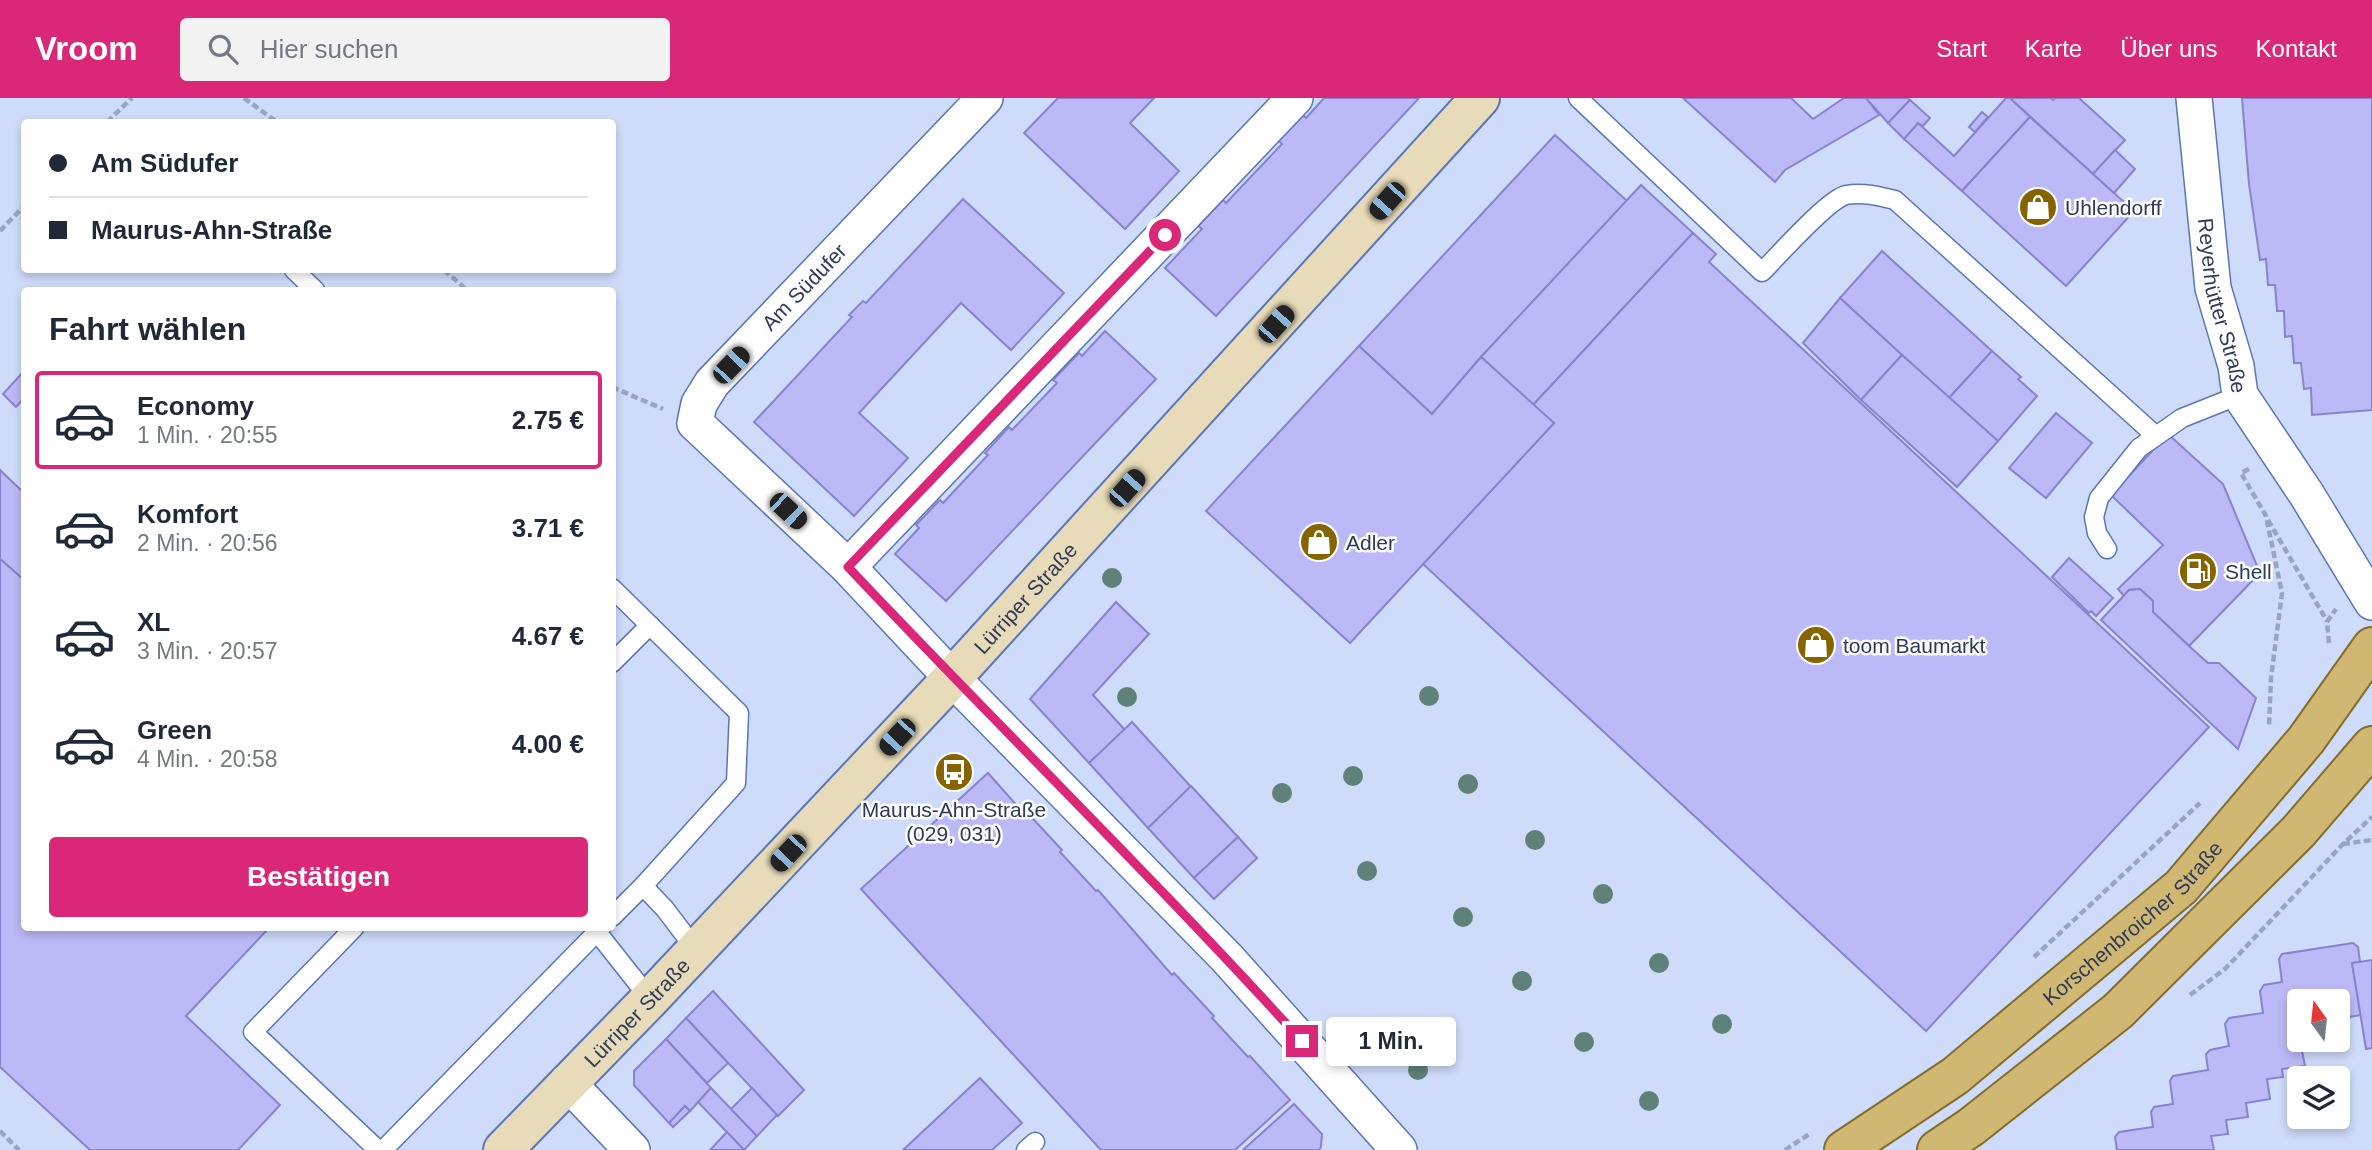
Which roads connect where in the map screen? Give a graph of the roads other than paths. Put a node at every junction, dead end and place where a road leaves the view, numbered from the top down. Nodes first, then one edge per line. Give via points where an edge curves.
1 (985, 98) edge
2 (1295, 98) edge
3 (1480, 98) edge
4 (1578, 98) edge
5 (2194, 98) edge
6 (297, 273) edge
7 (312, 287) edge
8 (2240, 395) junction
9 (2156, 436) junction
10 (2106, 549) dead end
11 (848, 567) junction
12 (2365, 589) edge
13 (616, 592) edge
14 (649, 625) junction
15 (2372, 647) edge
16 (616, 659) edge
17 (952, 678) junction
18 (2372, 746) edge
19 (643, 886) junction
20 (616, 912) edge
21 (351, 931) edge
22 (598, 931) edge
23 (600, 931) edge
24 (696, 950) junction
25 (650, 999) junction
26 (567, 1082) junction
27 (1832, 1138) edge
28 (380, 1150) edge
29 (503, 1150) edge
30 (632, 1150) edge
31 (1399, 1150) edge
32 (1937, 1150) edge

1 - 11 street, Am Südufer via 712,383 699,404 695,423
2 - 11 street
3 - 17 street, Lürriper Straße
4 - 9 lane via 1762,272 1844,196 1868,194 1895,200
5 - 8 street, Reyerhütter Straße via 2213,288
6 - 7 lane
8 - 9 lane via 2182,418
8 - 12 street, Reyerhütter Straße
9 - 10 lane via 2139,448 2099,498 2096,534
11 - 17 street
13 - 14 lane
14 - 16 lane
14 - 19 lane via 739,713 736,783
15 - 27 main road, Korschenbroicher Straße via 2306,740 2181,887 1955,1076
17 - 24 street, Lürriper Straße
17 - 31 street via 1227,958
18 - 32 main road via 2298,832 2118,1011
19 - 20 lane
19 - 24 lane
21 - 28 lane via 253,1032
22 - 28 lane
23 - 25 lane
24 - 25 street, Lürriper Straße
25 - 26 street, Lürriper Straße
26 - 29 street, Lürriper Straße
26 - 30 street

